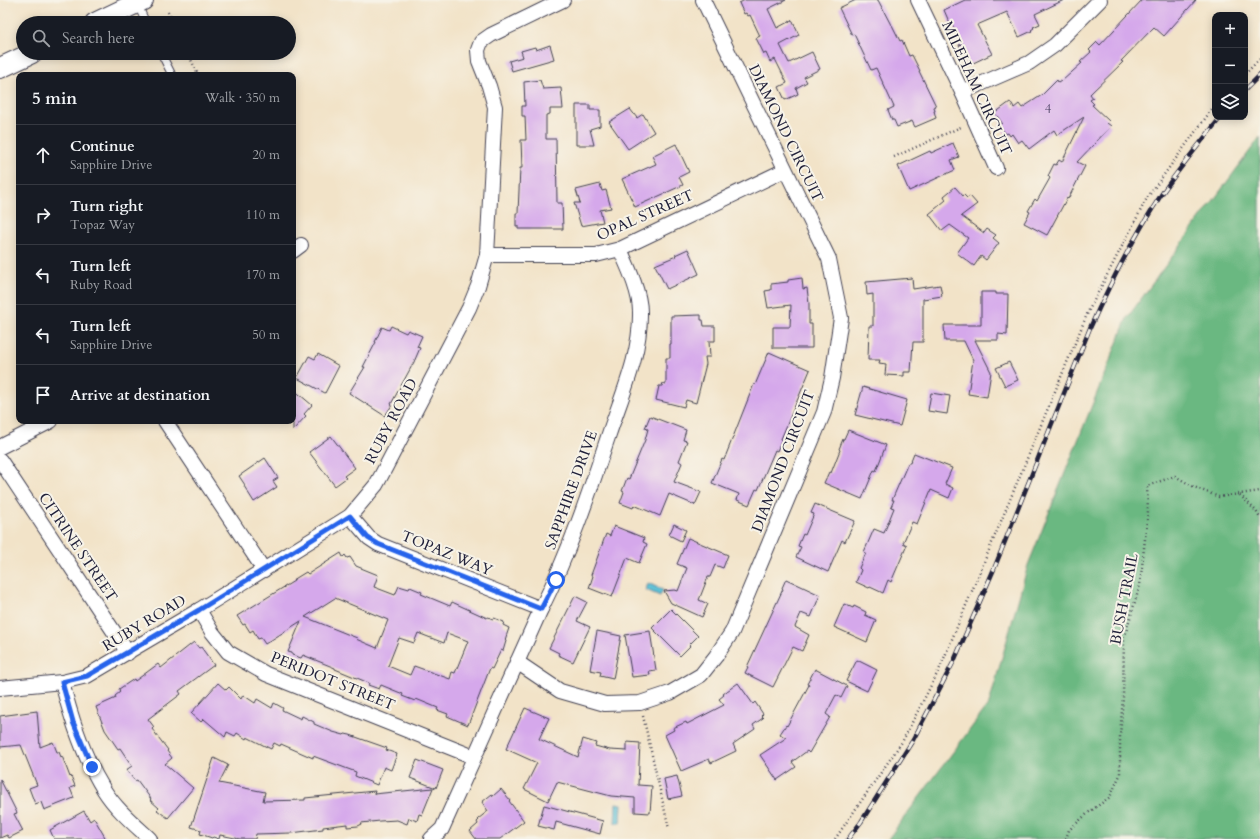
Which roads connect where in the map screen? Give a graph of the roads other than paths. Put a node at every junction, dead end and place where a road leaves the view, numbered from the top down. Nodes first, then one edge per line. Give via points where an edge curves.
1 (563, 0) edge
2 (703, 0) edge
3 (918, 0) edge
4 (1100, 0) edge
5 (140, 2) edge
6 (110, 16) edge
7 (144, 16) edge
8 (17, 60) edge
9 (164, 60) edge
10 (0, 68) edge
11 (170, 72) edge
12 (962, 92) junction
13 (996, 168) dead end
14 (785, 170) junction
15 (620, 249) junction
16 (487, 254) junction
17 (45, 424) edge
18 (166, 424) edge
19 (0, 447) edge
20 (0, 460) edge
21 (350, 516) junction
22 (264, 570) junction
23 (541, 609) junction
24 (199, 610) junction
25 (128, 652) junction
26 (517, 662) junction
27 (62, 682) junction
28 (0, 688) edge
29 (474, 757) junction
30 (150, 839) edge
31 (431, 839) edge

1 - 16 street, RUBY ROAD via 491,35 481,42 478,50 479,61 495,107
2 - 14 street, DIAMOND CIRCUIT
3 - 12 street, MILEHAM CIRCUIT
4 - 12 street via 1055,45 1029,63
5 - 6 main road
5 - 7 lane
8 - 10 main road
9 - 11 lane
12 - 13 street, MILEHAM CIRCUIT
14 - 15 street, OPAL STREET
14 - 26 street, DIAMOND CIRCUIT via 829,259 841,318 824,412 732,632 701,675 670,693 640,703 605,704 560,691
15 - 16 street, OPAL STREET via 596,255
15 - 23 street, SAPPHIRE DRIVE via 634,282 640,310 638,343 580,519 556,580
16 - 21 street, RUBY ROAD via 469,308 392,458 376,485
17 - 19 street
18 - 22 street
20 - 25 street, CITRINE STREET
21 - 22 street, RUBY ROAD
21 - 23 street, TOPAZ WAY via 368,538 378,544
22 - 24 street, RUBY ROAD
23 - 26 street, SAPPHIRE DRIVE
24 - 25 street, RUBY ROAD
24 - 29 street, PERIDOT STREET via 228,652 266,674
25 - 27 street, RUBY ROAD via 87,676
26 - 29 street, SAPPHIRE DRIVE
27 - 28 street, RUBY ROAD
27 - 30 street via 73,722 104,790 126,817
29 - 31 street, SAPPHIRE DRIVE via 442,829

